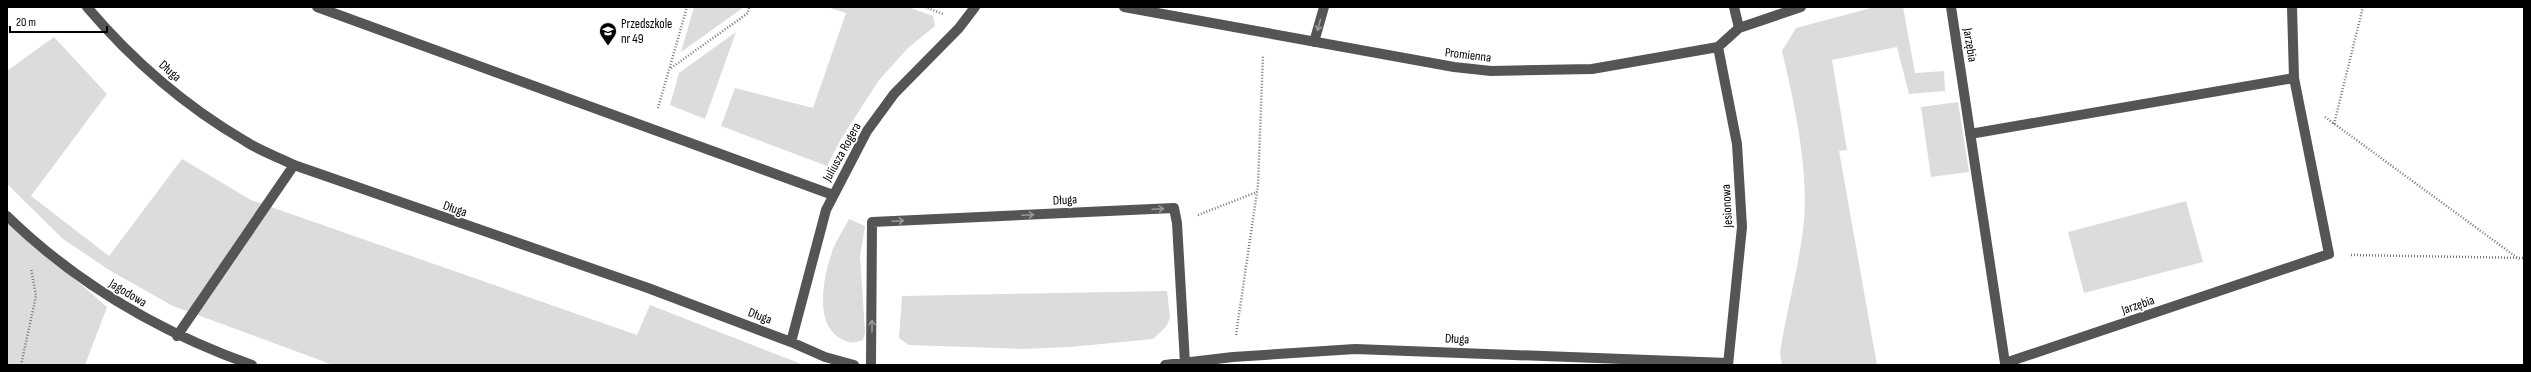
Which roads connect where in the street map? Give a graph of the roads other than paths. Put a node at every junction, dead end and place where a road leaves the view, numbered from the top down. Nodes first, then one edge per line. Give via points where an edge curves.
1 (87, 7) edge
2 (317, 7) edge
3 (975, 7) edge
4 (1124, 7) edge
5 (1324, 7) edge
6 (1734, 7) edge
7 (1801, 7) edge
8 (1951, 7) edge
9 (2292, 7) edge
10 (1739, 28) junction
11 (1314, 42) junction
12 (1718, 47) junction
13 (2294, 78) junction
14 (1970, 134) junction
15 (294, 165) junction
16 (833, 195) junction
17 (7, 216) edge
18 (177, 336) junction
19 (791, 342) junction
20 (824, 361) edge
21 (2025, 361) edge
22 (1185, 363) junction
23 (1728, 364) edge
24 (252, 365) edge
25 (854, 365) edge
26 (872, 365) edge
27 (1164, 365) edge

1 - 15 street, Długa via 131,54 195,109 246,142
2 - 16 street
3 - 16 street, Juliusza Rogera via 960,28 894,94 867,131
4 - 11 street, Promienna
5 -> 11 street
6 - 10 street
7 - 10 street
8 - 14 street, Jarzębia
9 - 13 street
10 - 12 street
11 - 12 street, Promienna via 1490,72 1592,69
12 - 23 street, Jesionowa via 1736,144 1742,227
13 - 14 street
13 - 21 street, Jarzębia via 2329,254
14 - 21 street, Jarzębia via 2005,363
15 - 18 street
15 - 19 street, Długa via 648,288
16 - 19 street, Juliusza Rogera via 819,233
17 - 18 street, Jagodowa via 44,250 114,301
18 - 24 street, Jagodowa
19 - 20 street, Długa
20 - 25 street, Długa
22 - 23 street, Długa via 1355,348
26 -> 22 street, Długa via 872,222 1174,208
22 - 27 street, Długa

